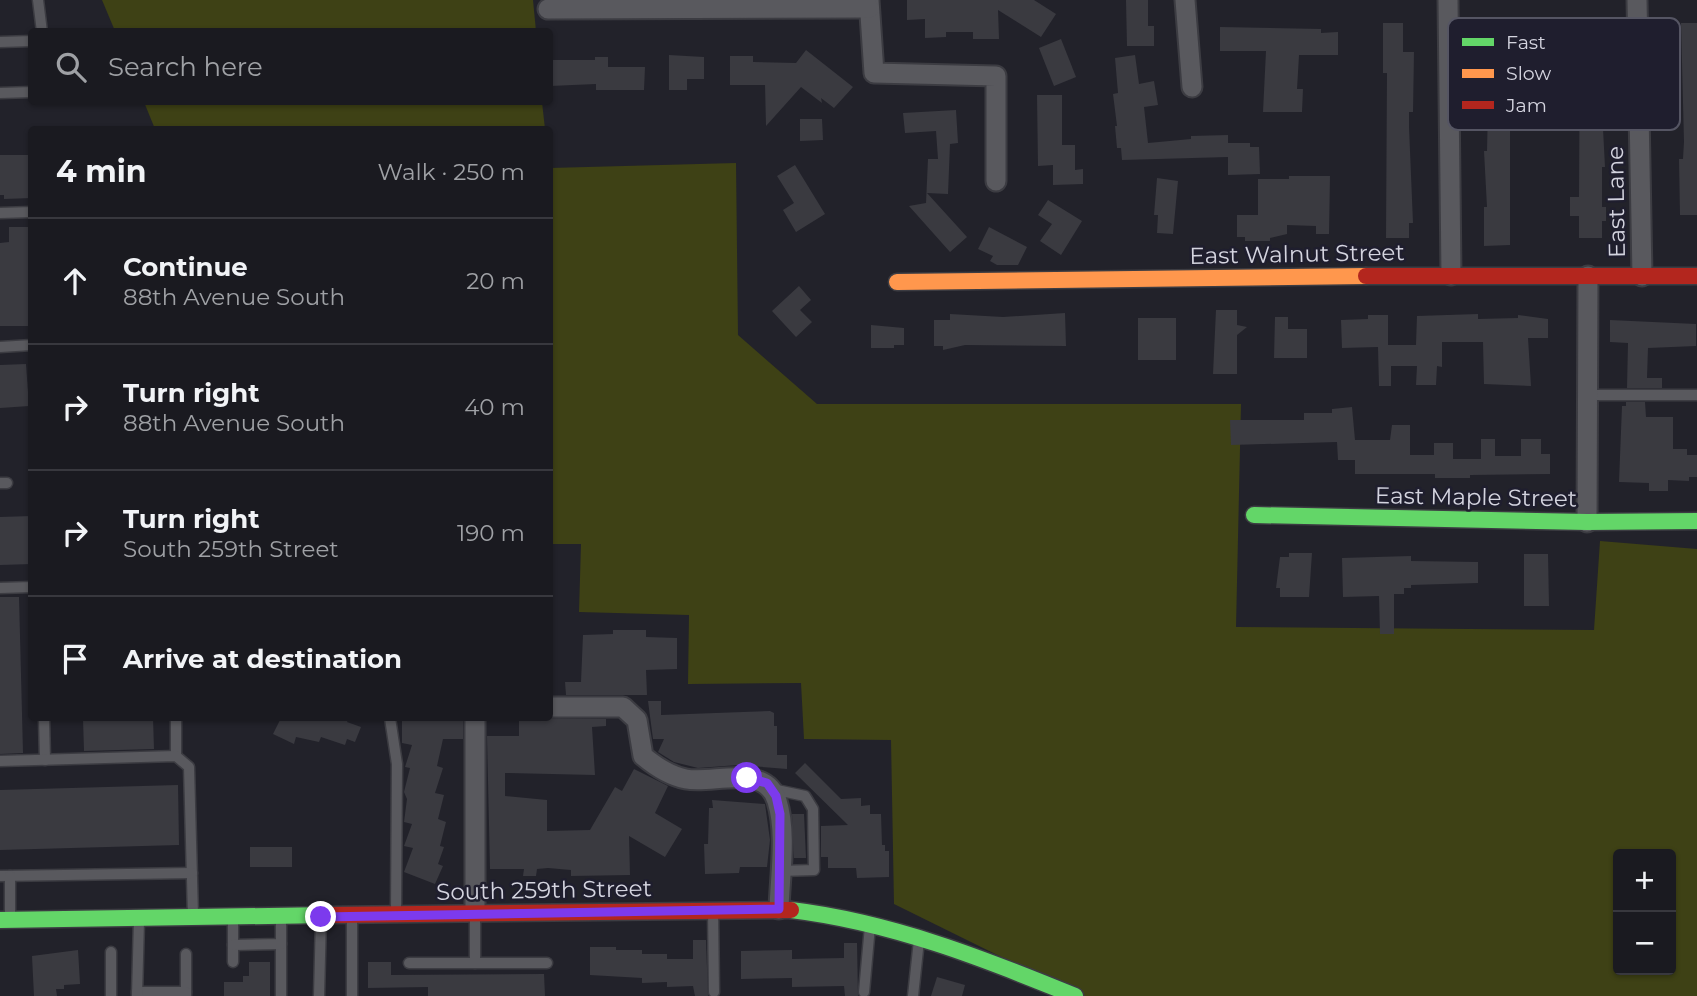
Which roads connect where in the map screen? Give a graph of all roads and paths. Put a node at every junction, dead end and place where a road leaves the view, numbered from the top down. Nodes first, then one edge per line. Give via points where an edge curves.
1 (38, 0) edge
2 (1185, 0) edge
3 (1448, 0) edge
4 (1637, 0) edge
5 (869, 4) edge
6 (548, 9) dead end
7 (1448, 18) edge
8 (1637, 18) edge
9 (42, 28) edge
10 (28, 41) edge
11 (0, 42) edge
12 (1192, 87) dead end
13 (28, 92) edge
14 (0, 93) edge
15 (1449, 130) edge
16 (1639, 130) edge
17 (996, 181) dead end
18 (28, 212) edge
19 (0, 213) edge
20 (1451, 275) junction
21 (1588, 276) junction
22 (1642, 276) junction
23 (1697, 276) edge
24 (897, 282) dead end
25 (28, 345) edge
26 (0, 346) edge
27 (1587, 395) junction
28 (1697, 395) edge
29 (1254, 515) dead end
30 (1697, 521) edge
31 (1587, 523) junction
32 (28, 587) edge
33 (0, 588) edge
34 (553, 707) edge
35 (44, 721) edge
36 (176, 721) edge
37 (390, 721) edge
38 (475, 721) edge
39 (176, 756) junction
40 (45, 760) junction
41 (0, 761) edge
42 (772, 789) junction
43 (780, 871) junction
44 (192, 873) junction
45 (5, 876) edge
46 (779, 909) junction
47 (713, 910) junction
48 (475, 913) junction
49 (352, 916) junction
50 (396, 916) junction
51 (281, 917) junction
52 (321, 917) junction
53 (193, 918) junction
54 (233, 918) junction
55 (139, 919) junction
56 (5, 920) edge
57 (870, 922) junction
58 (920, 936) junction
59 (281, 944) junction
60 (233, 945) junction
61 (111, 952) dead end
62 (186, 954) dead end
63 (233, 962) dead end
64 (409, 964) dead end
65 (475, 964) junction
66 (547, 964) dead end
67 (714, 992) dead end
68 (864, 992) dead end
69 (137, 994) edge
70 (186, 994) edge
71 (111, 996) edge
72 (281, 996) edge
73 (319, 996) edge
74 (352, 996) edge
75 (913, 996) edge
76 (1074, 996) edge

1 - 9 lane
2 - 12 street
3 - 7 street
4 - 8 street, East Lane
5 - 6 street
5 - 17 street via 874,72 996,76
10 - 11 lane
13 - 14 lane
15 - 20 street
16 - 22 street, East Lane
18 - 19 lane
20 - 21 street, East Walnut Street
20 - 24 street, East Walnut Street
21 - 22 street, East Walnut Street
21 - 27 street
22 - 23 street, East Walnut Street
25 - 26 lane
27 - 28 lane
27 - 31 street
29 - 31 street, East Maple Street
30 - 31 street, East Maple Street
32 - 33 lane
34 - 42 street via 623,707 637,720 643,756 671,775 701,780 747,778
35 - 40 lane
36 - 39 lane
37 - 50 lane via 397,764
38 - 48 street
39 - 40 lane
39 - 44 lane via 189,767
40 - 41 lane
42 - 43 street via 780,814
42 - 43 lane via 805,796 813,809 814,870
43 - 46 street
44 - 45 lane
44 - 53 lane
45 - 56 lane
46 - 47 street, South 259th Street
46 - 57 street, South 259th Street
47 - 48 street, South 259th Street
47 - 67 lane
48 - 50 street, South 259th Street
48 - 65 lane
49 - 50 street, South 259th Street
49 - 52 street, South 259th Street
49 - 74 lane
51 - 52 street, South 259th Street
51 - 54 street, South 259th Street
51 - 59 lane
52 - 73 lane
53 - 54 street, South 259th Street
53 - 55 street, South 259th Street
54 - 60 lane
55 - 56 street, South 259th Street
55 - 69 lane
57 - 58 street, South 259th Street
57 - 68 lane
58 - 75 lane
58 - 76 street, South 259th Street
59 - 60 lane
59 - 72 lane
60 - 63 lane
61 - 71 lane
62 - 70 lane
64 - 65 lane
65 - 66 lane
69 - 70 lane

